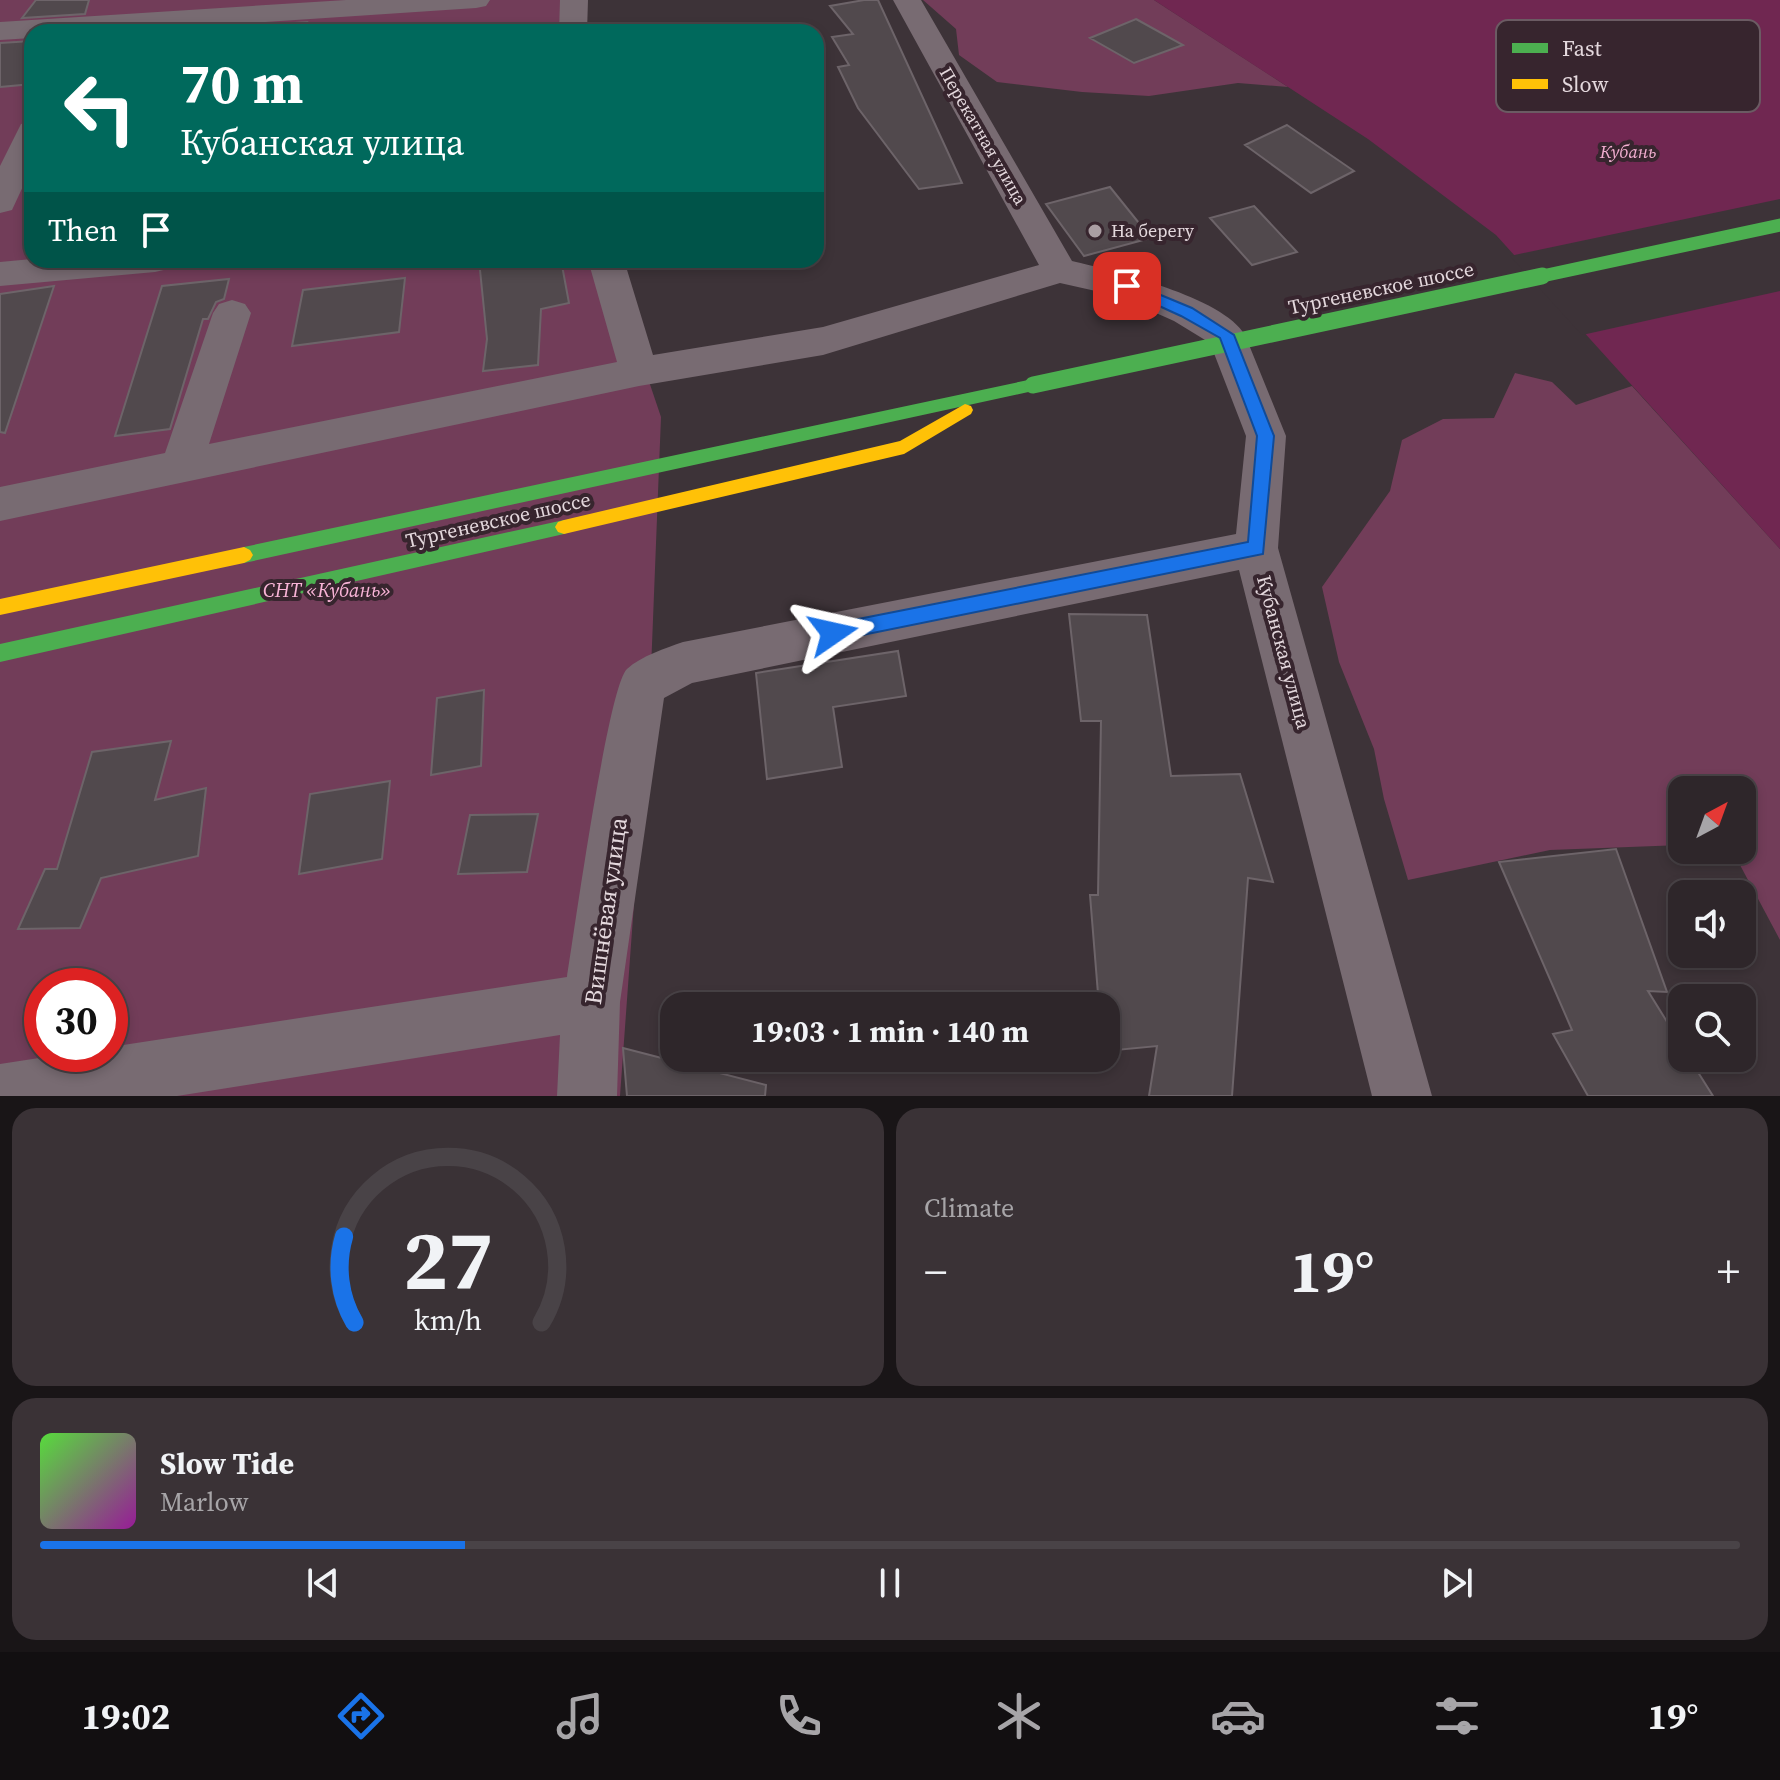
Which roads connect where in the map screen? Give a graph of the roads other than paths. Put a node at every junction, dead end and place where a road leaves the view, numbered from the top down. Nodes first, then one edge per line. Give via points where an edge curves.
1 (21, 0) edge
2 (476, 0) edge
3 (574, 0) edge
4 (907, 0) edge
5 (323, 13) edge
6 (143, 24) edge
7 (573, 24) edge
8 (24, 29) edge
9 (1, 30) edge
10 (24, 149) edge
11 (0, 202) edge
12 (1780, 225) edge
13 (66, 268) edge
14 (608, 268) edge
15 (1060, 271) junction
16 (0, 274) edge
17 (232, 313) dead end
18 (639, 372) junction
19 (991, 394) junction
20 (181, 466) junction
21 (0, 504) edge
22 (1256, 548) junction
23 (0, 607) edge
24 (0, 653) edge
25 (591, 1002) junction
26 (66, 1090) edge
27 (0, 1094) edge
28 (587, 1096) edge
29 (1402, 1096) edge

1 - 9 street
2 - 5 street
3 - 7 street
4 - 15 street, Перекатная улица
5 - 6 street
8 - 9 street
10 - 11 street
12 - 19 highway, Тургеневское шоссе, bridge
13 - 16 street
14 - 18 street
15 - 18 street via 823,341
15 - 22 street, Кубанская улица via 1127,286 1226,335 1266,436
17 - 20 street
18 - 20 street
19 - 23 highway, Тургеневское шоссе
19 - 24 highway, Тургеневское шоссе via 904,447
20 - 21 street
22 - 25 street, Вишнёвая улица via 683,663 643,685
22 - 29 street, Кубанская улица
25 - 26 street
25 - 28 street, Вишнёвая улица
26 - 27 street

